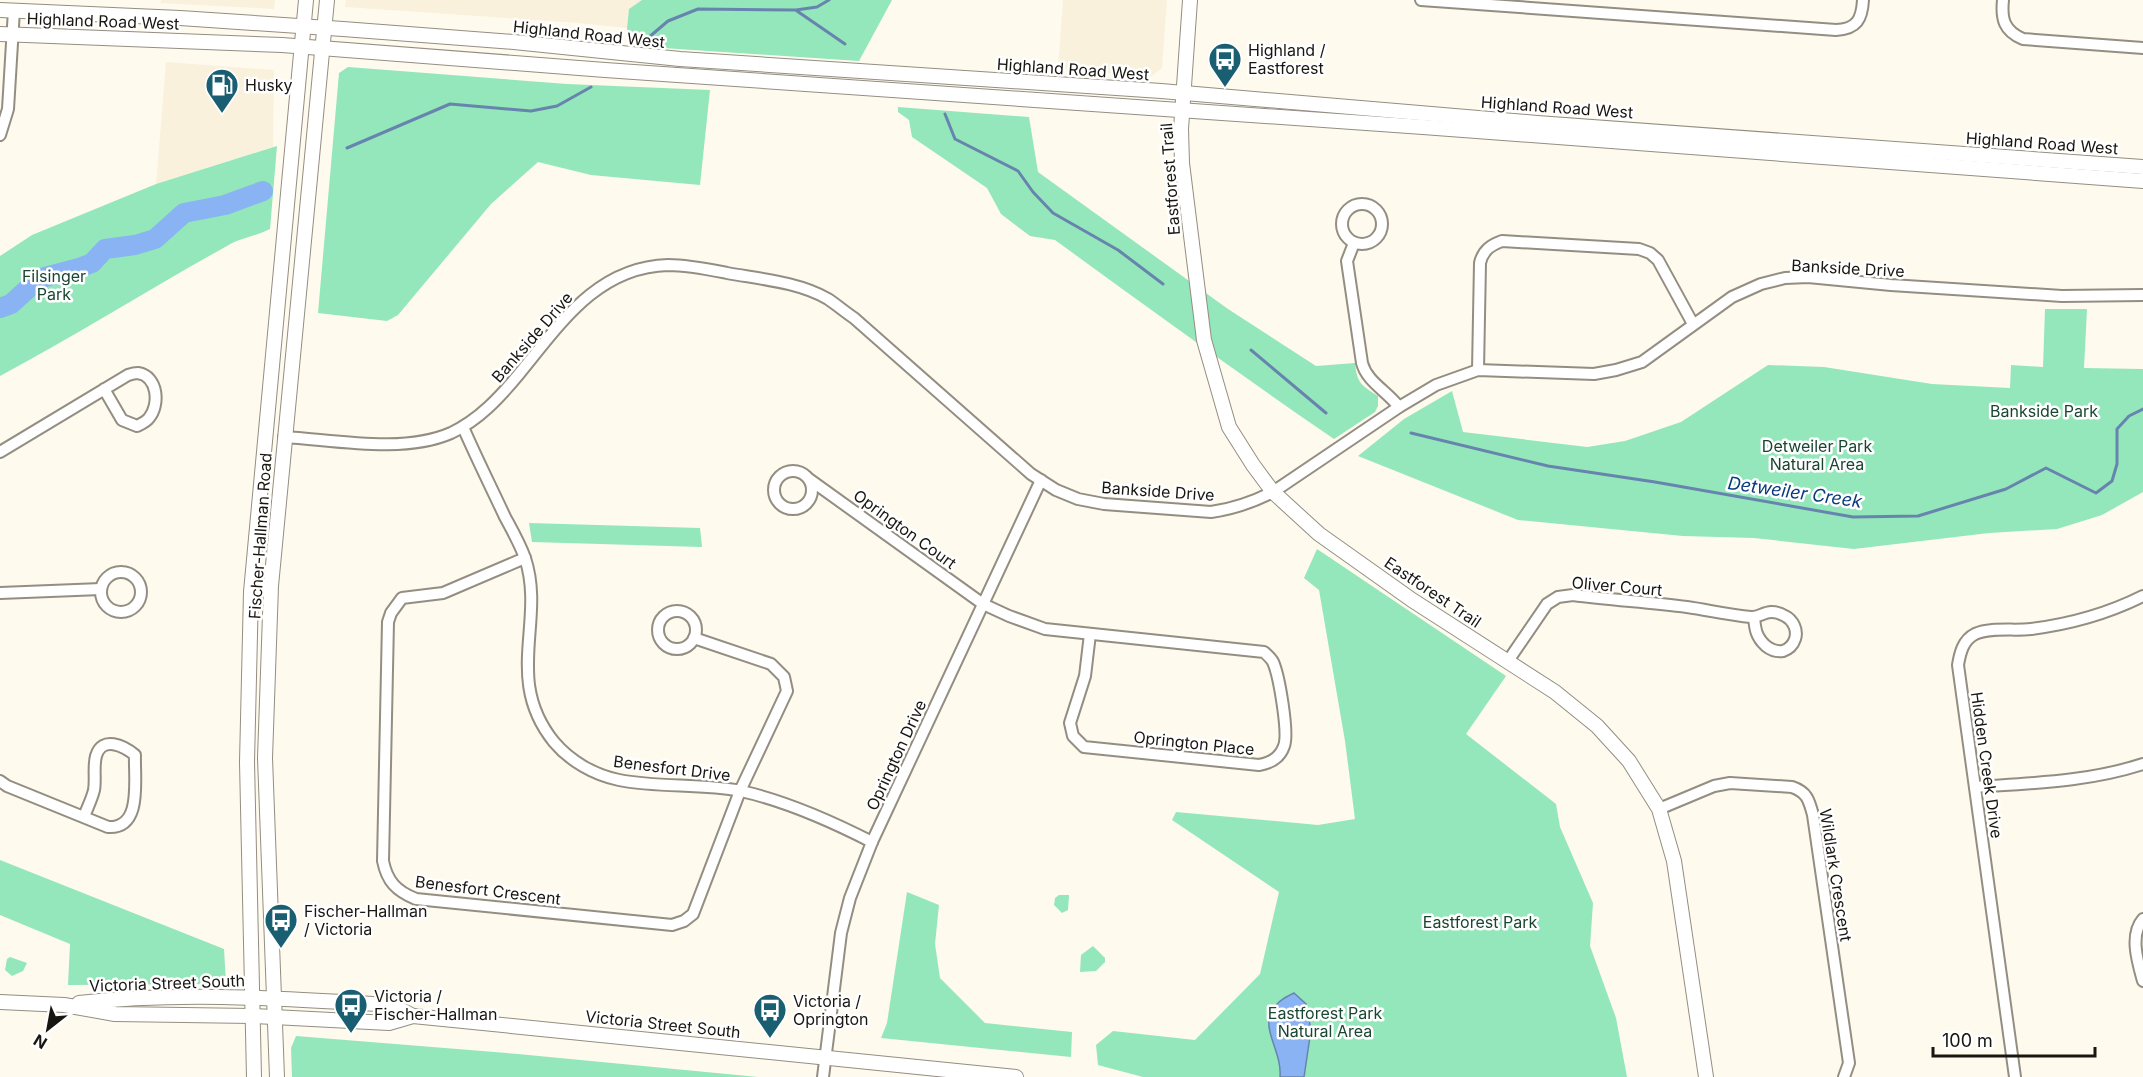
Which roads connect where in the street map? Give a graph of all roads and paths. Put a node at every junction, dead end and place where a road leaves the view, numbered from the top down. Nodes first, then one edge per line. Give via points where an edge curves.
1 (306, 0) edge
2 (327, 0) edge
3 (1190, 0) edge
4 (1421, 0) edge
5 (1863, 0) edge
6 (2003, 0) edge
7 (7, 10) edge
8 (304, 27) junction
9 (324, 28) junction
10 (6, 34) edge
11 (302, 46) junction
12 (322, 48) junction
13 (2143, 48) edge
14 (1183, 93) junction
15 (1182, 112) junction
16 (0, 135) edge
17 (2143, 167) edge
18 (2143, 181) edge
19 (1354, 243) dead end
20 (2143, 294) edge
21 (1693, 324) junction
22 (1478, 370) junction
23 (104, 389) junction
24 (1399, 406) junction
25 (463, 427) junction
26 (284, 437) junction
27 (0, 452) edge
28 (809, 479) dead end
29 (1041, 480) junction
30 (1273, 492) junction
31 (525, 558) junction
32 (101, 589) dead end
33 (0, 593) edge
34 (2143, 596) edge
35 (983, 604) junction
36 (1754, 617) dead end
37 (1090, 634) junction
38 (694, 638) dead end
39 (1508, 661) junction
40 (2143, 764) edge
41 (0, 781) edge
42 (1975, 787) junction
43 (740, 791) junction
44 (1659, 809) junction
45 (84, 817) junction
46 (872, 842) junction
47 (2143, 919) edge
48 (2143, 981) edge
49 (251, 997) junction
50 (274, 999) junction
51 (0, 1002) edge
52 (64, 1005) junction
53 (252, 1016) junction
54 (413, 1016) junction
55 (274, 1017) junction
56 (825, 1057) junction
57 (255, 1077) edge
58 (276, 1077) edge
59 (824, 1077) edge
60 (1016, 1077) edge
61 (1706, 1077) edge
62 (1845, 1077) edge
63 (2015, 1077) edge

1 - 8 main road, Fischer-Hallman Road
2 - 9 main road, Fischer-Hallman Road
3 - 14 main road, Eastforest Trail
4 - 5 street via 1847,30 1863,12
6 - 13 street via 2002,20 2014,36
7 - 8 main road, Highland Road West
7 - 10 street
8 - 9 main road, Highland Road West
8 - 11 main road, Fischer-Hallman Road
9 - 12 main road, Fischer-Hallman Road
9 - 14 main road, Highland Road West via 724,63
10 - 11 main road, Highland Road West
10 - 16 street via 8,109
11 - 12 main road, Highland Road West
11 - 49 main road, Fischer-Hallman Road via 252,592 246,762
12 - 15 main road, Highland Road West
12 - 26 main road, Fischer-Hallman Road
14 - 15 main road, Eastforest Trail
14 - 17 main road, Highland Road West
15 - 18 main road, Highland Road West
15 - 30 main road, Eastforest Trail via 1182,163 1204,340 1228,427
19 - 24 street via 1347,261 1362,363 1365,373
20 - 21 street, Bankside Drive via 2062,296 1797,278 1761,284 1732,297
21 - 22 street, Bankside Drive via 1642,362 1616,370 1594,374
21 - 22 street via 1658,260 1650,253 1639,249 1502,241 1484,252 1480,263
22 - 24 street, Bankside Drive via 1436,385
23 - 23 street via 122,420 137,426 148,420 156,407 150,379 138,373
23 - 27 street
24 - 30 street, Bankside Drive
25 - 26 street, Bankside Drive via 450,434 394,446
25 - 29 street, Bankside Drive via 501,396 590,293 649,267 694,267 797,287 827,299
25 - 31 street, Benesfort Drive
26 - 50 main road, Fischer-Hallman Road via 271,586 265,758
28 - 35 street, Oprington Court
29 - 30 street, Bankside Drive via 1078,499 1196,512 1226,510
29 - 35 street, Oprington Drive
30 - 39 main road, Eastforest Trail via 1328,540
31 - 43 street, Benesfort Drive via 530,597 530,692 538,717 558,747 590,770 619,780
31 - 43 street, Benesfort Crescent via 442,593 402,598 391,613 383,861 392,884 416,899 672,925 693,914
32 - 33 street
34 - 42 street, Hidden Creek Drive via 2083,620 2030,629 1985,631 1967,639 1959,666
35 - 37 street, Oprington Place via 1045,629
35 - 46 street, Oprington Drive
36 - 39 street, Oliver Court via 1685,606 1573,595 1558,597 1547,604
37 - 37 street, Oprington Place via 1085,676 1070,723 1073,736 1084,747 1259,765 1268,764 1280,754 1286,736 1277,677 1264,652
38 - 43 street, Benesfort Crescent via 771,664 784,677 784,700
39 - 44 main road, Eastforest Trail via 1597,726 1629,760
40 - 42 street via 2070,781
41 - 45 street
42 - 63 street, Hidden Creek Drive
43 - 46 street, Benesfort Drive via 790,806
44 - 61 main road, Eastforest Trail via 1674,861
44 - 62 street, Wildlark Crescent via 1730,783 1792,787 1809,798 1849,1063
45 - 45 street via 108,827 128,822 133,812 135,755 125,747 110,744 96,755 94,789
46 - 56 street, Oprington Drive via 849,898 841,933
47 - 48 street via 2135,936
49 - 50 main road, Victoria Street South
49 - 52 main road, Victoria Street South via 115,999
49 - 53 main road, Fischer-Hallman Road
50 - 54 main road, Victoria Street South via 392,1005
50 - 55 main road, Fischer-Hallman Road
51 - 52 main road, Victoria Street South
52 - 53 main road, Victoria Street South via 115,1014
53 - 55 main road, Victoria Street South
53 - 57 main road, Fischer-Hallman Road
54 - 55 main road, Victoria Street South via 389,1023
54 - 56 main road, Victoria Street South
55 - 58 main road, Fischer-Hallman Road
56 - 59 street, Oprington Drive
56 - 60 main road, Victoria Street South

